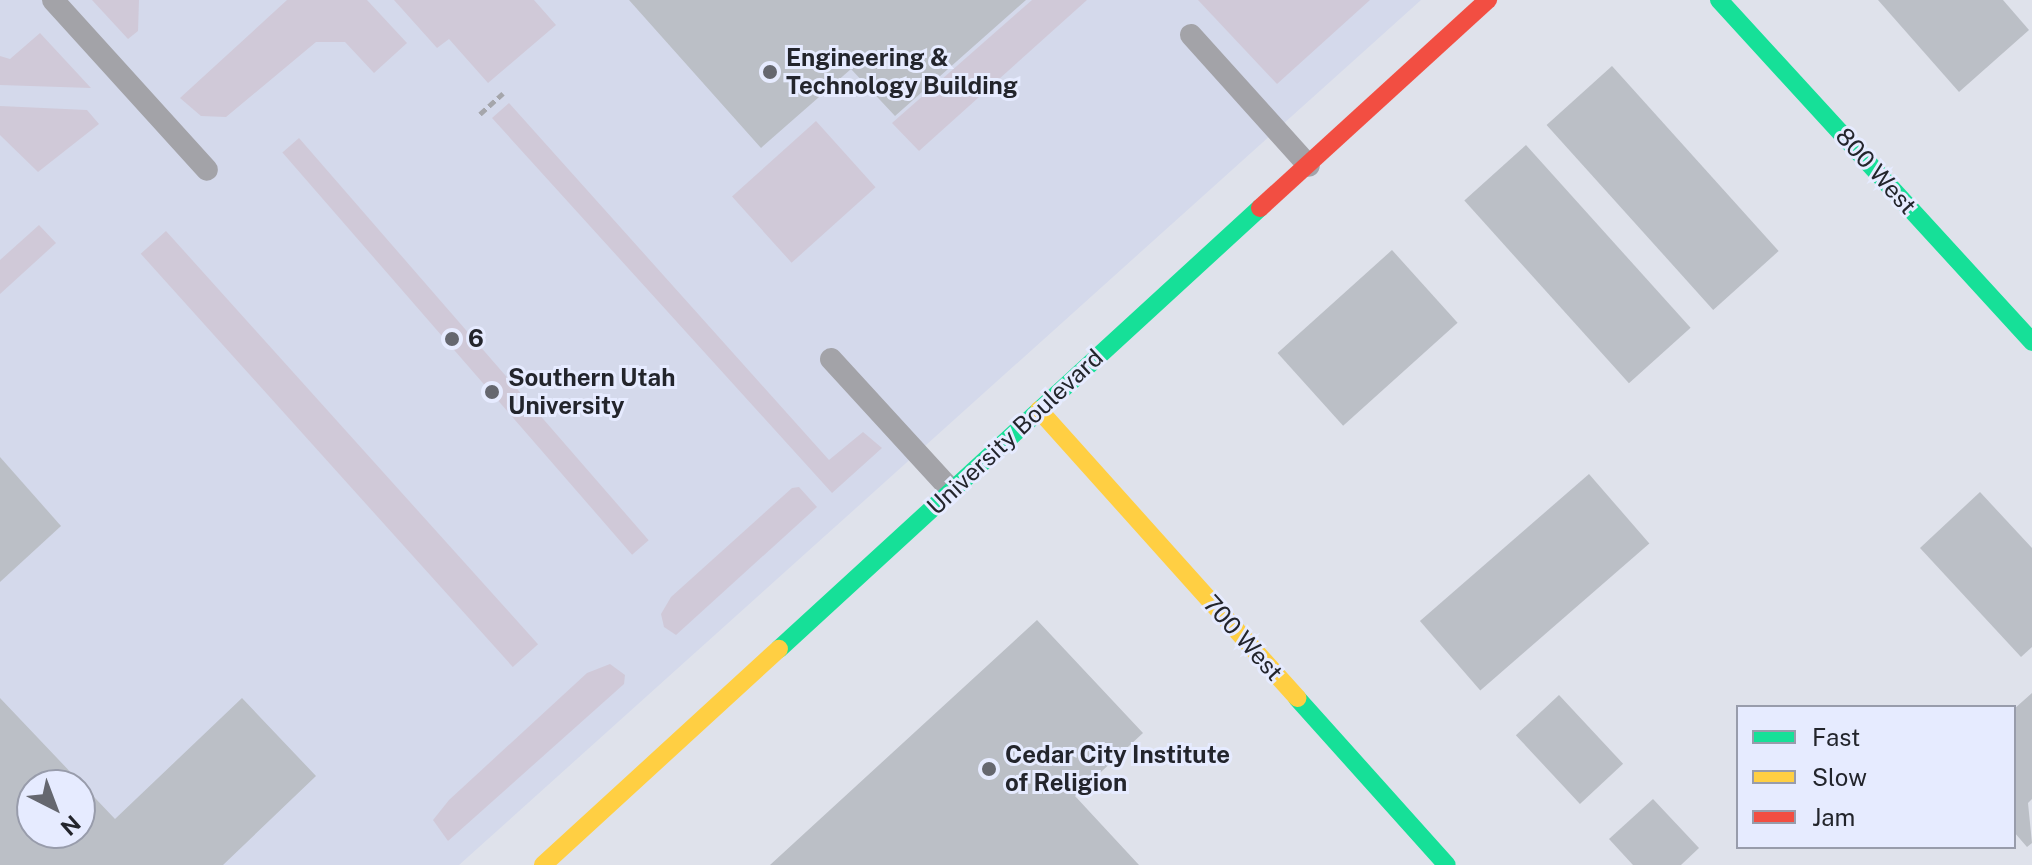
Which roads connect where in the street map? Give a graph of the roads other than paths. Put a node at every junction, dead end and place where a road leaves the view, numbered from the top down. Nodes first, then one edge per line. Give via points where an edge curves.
1 (53, 0) edge
2 (1488, 0) edge
3 (1719, 0) edge
4 (1191, 35) dead end
5 (1309, 166) junction
6 (207, 170) dead end
7 (2032, 342) edge
8 (831, 359) dead end
9 (1039, 410) junction
10 (952, 491) junction
11 (543, 865) edge
12 (1447, 865) edge

1 - 6 lane
2 - 5 main road, University Boulevard
3 - 7 main road, 800 West
4 - 5 lane
5 - 9 main road, University Boulevard
8 - 10 lane
9 - 10 main road, University Boulevard
9 - 12 main road, 700 West
10 - 11 main road, University Boulevard

